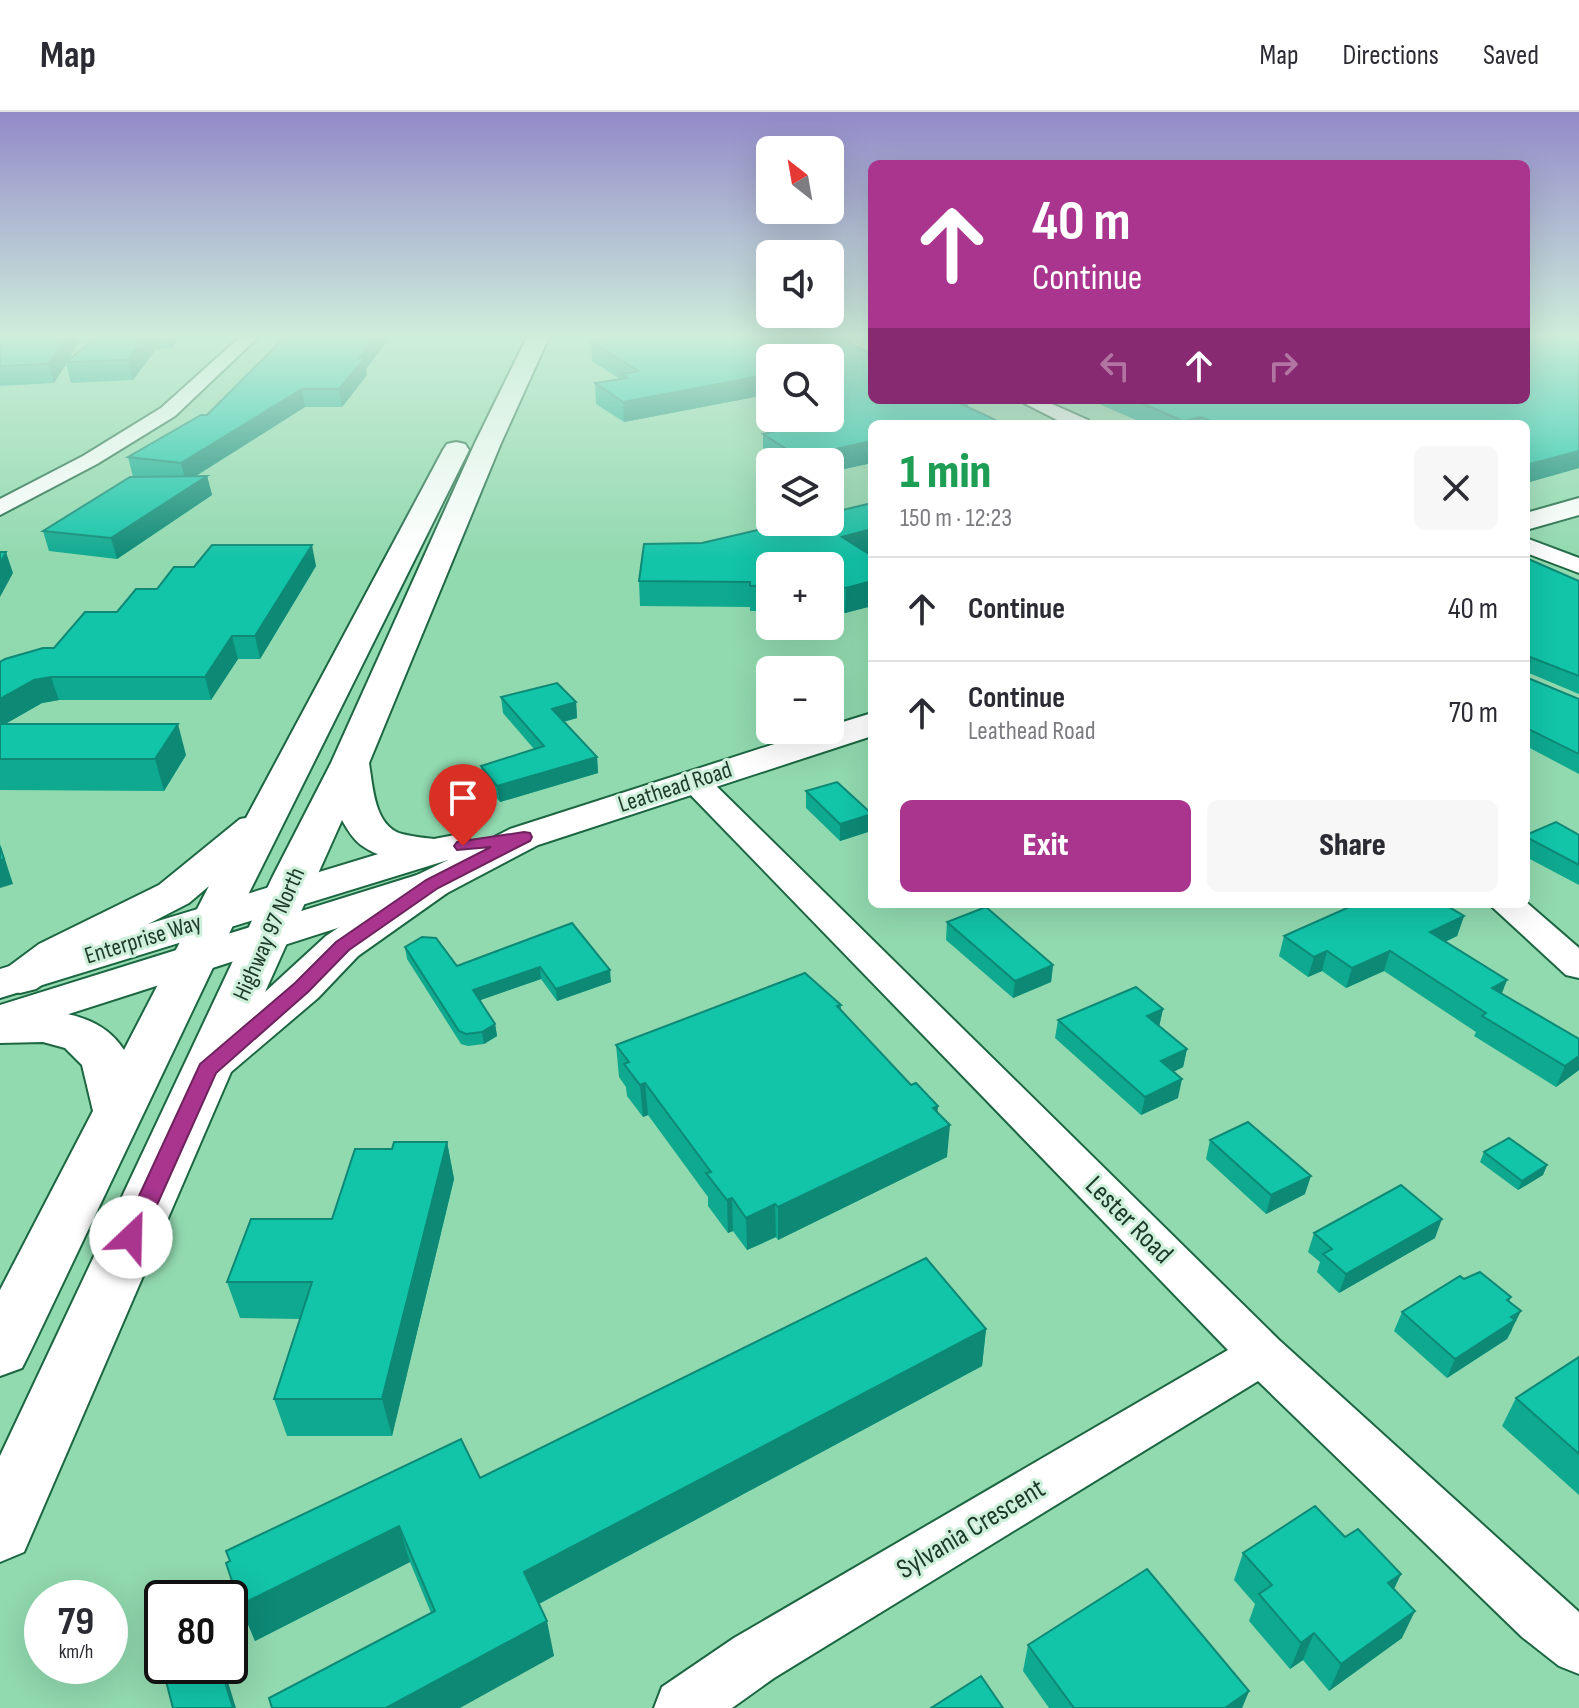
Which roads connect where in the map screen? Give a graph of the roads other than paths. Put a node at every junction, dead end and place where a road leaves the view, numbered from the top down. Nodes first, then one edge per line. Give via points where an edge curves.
1 (169, 411) edge
2 (503, 411) edge
3 (1053, 411) edge
4 (1072, 420) edge
5 (466, 431) dead end
6 (1579, 506) edge
7 (0, 508) edge
8 (1530, 521) edge
9 (1530, 547) edge
10 (1579, 566) edge
11 (868, 725) edge
12 (350, 763) junction
13 (693, 780) junction
14 (268, 816) junction
15 (432, 867) junction
16 (1512, 908) edge
17 (277, 916) junction
18 (204, 938) junction
19 (1579, 967) edge
20 (10, 981) edge
21 (0, 1024) edge
22 (208, 1069) junction
23 (119, 1112) junction
24 (0, 1350) edge
25 (1262, 1354) junction
26 (0, 1530) edge
27 (1579, 1646) edge
28 (683, 1708) edge

1 - 7 street
2 - 12 highway, Highway 97 North
3 - 4 street
5 - 14 highway
6 - 8 street
9 - 10 street
11 - 13 street, Leathead Road
12 - 15 highway via 361,817 370,831
12 - 17 highway, Highway 97 North
13 - 15 street, Leathead Road
13 - 25 street, Lester Road
14 - 18 highway
14 - 20 highway via 174,894
15 - 17 street, Leathead Road
15 - 22 highway
16 - 19 street
17 - 18 street, Leathead Road
17 - 22 highway, Highway 97 North
18 - 20 street, Enterprise Way
18 - 21 street, Enterprise Way
18 - 23 highway
21 - 23 highway via 76,1031 104,1058
22 - 26 highway, Highway 97 North
23 - 24 highway
25 - 27 street, Lester Road via 1542,1618
25 - 28 street, Sylvania Crescent via 754,1658

